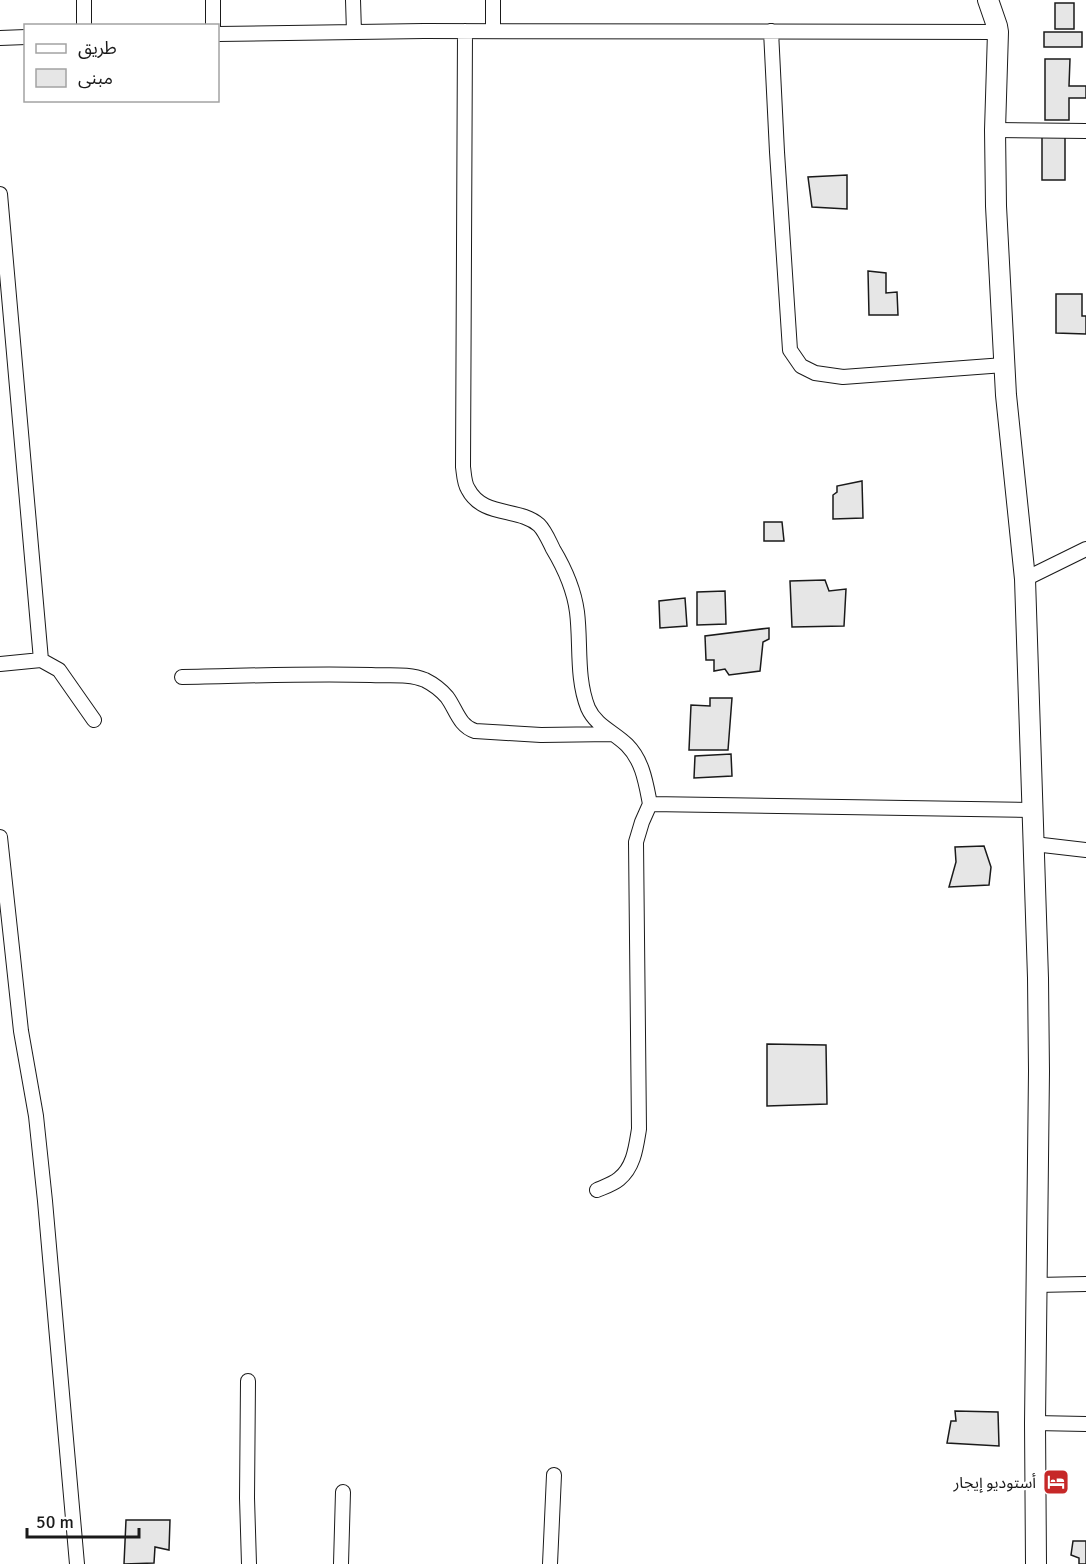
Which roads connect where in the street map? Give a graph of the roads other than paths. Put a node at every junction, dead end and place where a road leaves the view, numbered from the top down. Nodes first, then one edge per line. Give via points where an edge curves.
1 (84, 0) edge
2 (213, 0) edge
3 (354, 0) edge
4 (492, 0) edge
5 (987, 0) edge
6 (1004, 0) edge
7 (84, 24) edge
8 (213, 24) edge
9 (998, 29) junction
10 (465, 31) junction
11 (493, 31) junction
12 (771, 31) junction
13 (354, 32) junction
14 (219, 34) edge
15 (24, 37) edge
16 (0, 38) edge
17 (995, 130) junction
18 (1086, 131) edge
19 (0, 194) edge
20 (1004, 365) junction
21 (1086, 549) edge
22 (1025, 579) junction
23 (41, 660) junction
24 (0, 664) edge
25 (182, 677) dead end
26 (94, 720) dead end
27 (612, 734) junction
28 (650, 804) junction
29 (1032, 810) junction
30 (0, 837) edge
31 (1034, 844) junction
32 (1086, 850) edge
33 (597, 1190) dead end
34 (1086, 1284) edge
35 (1036, 1285) junction
36 (248, 1381) dead end
37 (1035, 1423) junction
38 (1086, 1424) edge
39 (554, 1475) dead end
40 (343, 1492) dead end
41 (77, 1564) edge
42 (249, 1564) edge
43 (341, 1564) edge
44 (550, 1564) edge
45 (1036, 1564) edge

1 - 7 street
2 - 8 street
3 - 13 street
4 - 11 street
5 - 9 street
6 - 9 street
9 - 12 street
9 - 17 street
10 - 11 street
10 - 13 street
10 - 27 street via 463,467 467,489 492,510 527,518 540,526 561,562 575,598 588,708
11 - 12 street
12 - 20 street via 790,350 801,366 815,373 843,377
13 - 14 street
15 - 16 street
17 - 18 street
17 - 20 street
19 - 23 street
20 - 22 street
21 - 22 street
22 - 29 street
23 - 24 street
23 - 26 street via 59,670
25 - 27 street via 415,676 447,697 468,729 541,735
27 - 28 street via 638,760
28 - 29 street
28 - 33 street via 636,842 639,1129 629,1168
29 - 31 street
30 - 41 street via 21,1031 36,1116
31 - 32 street
31 - 35 street via 1039,1071
34 - 35 street
35 - 37 street
36 - 42 street
37 - 38 street
37 - 45 street
39 - 44 street
40 - 43 street

